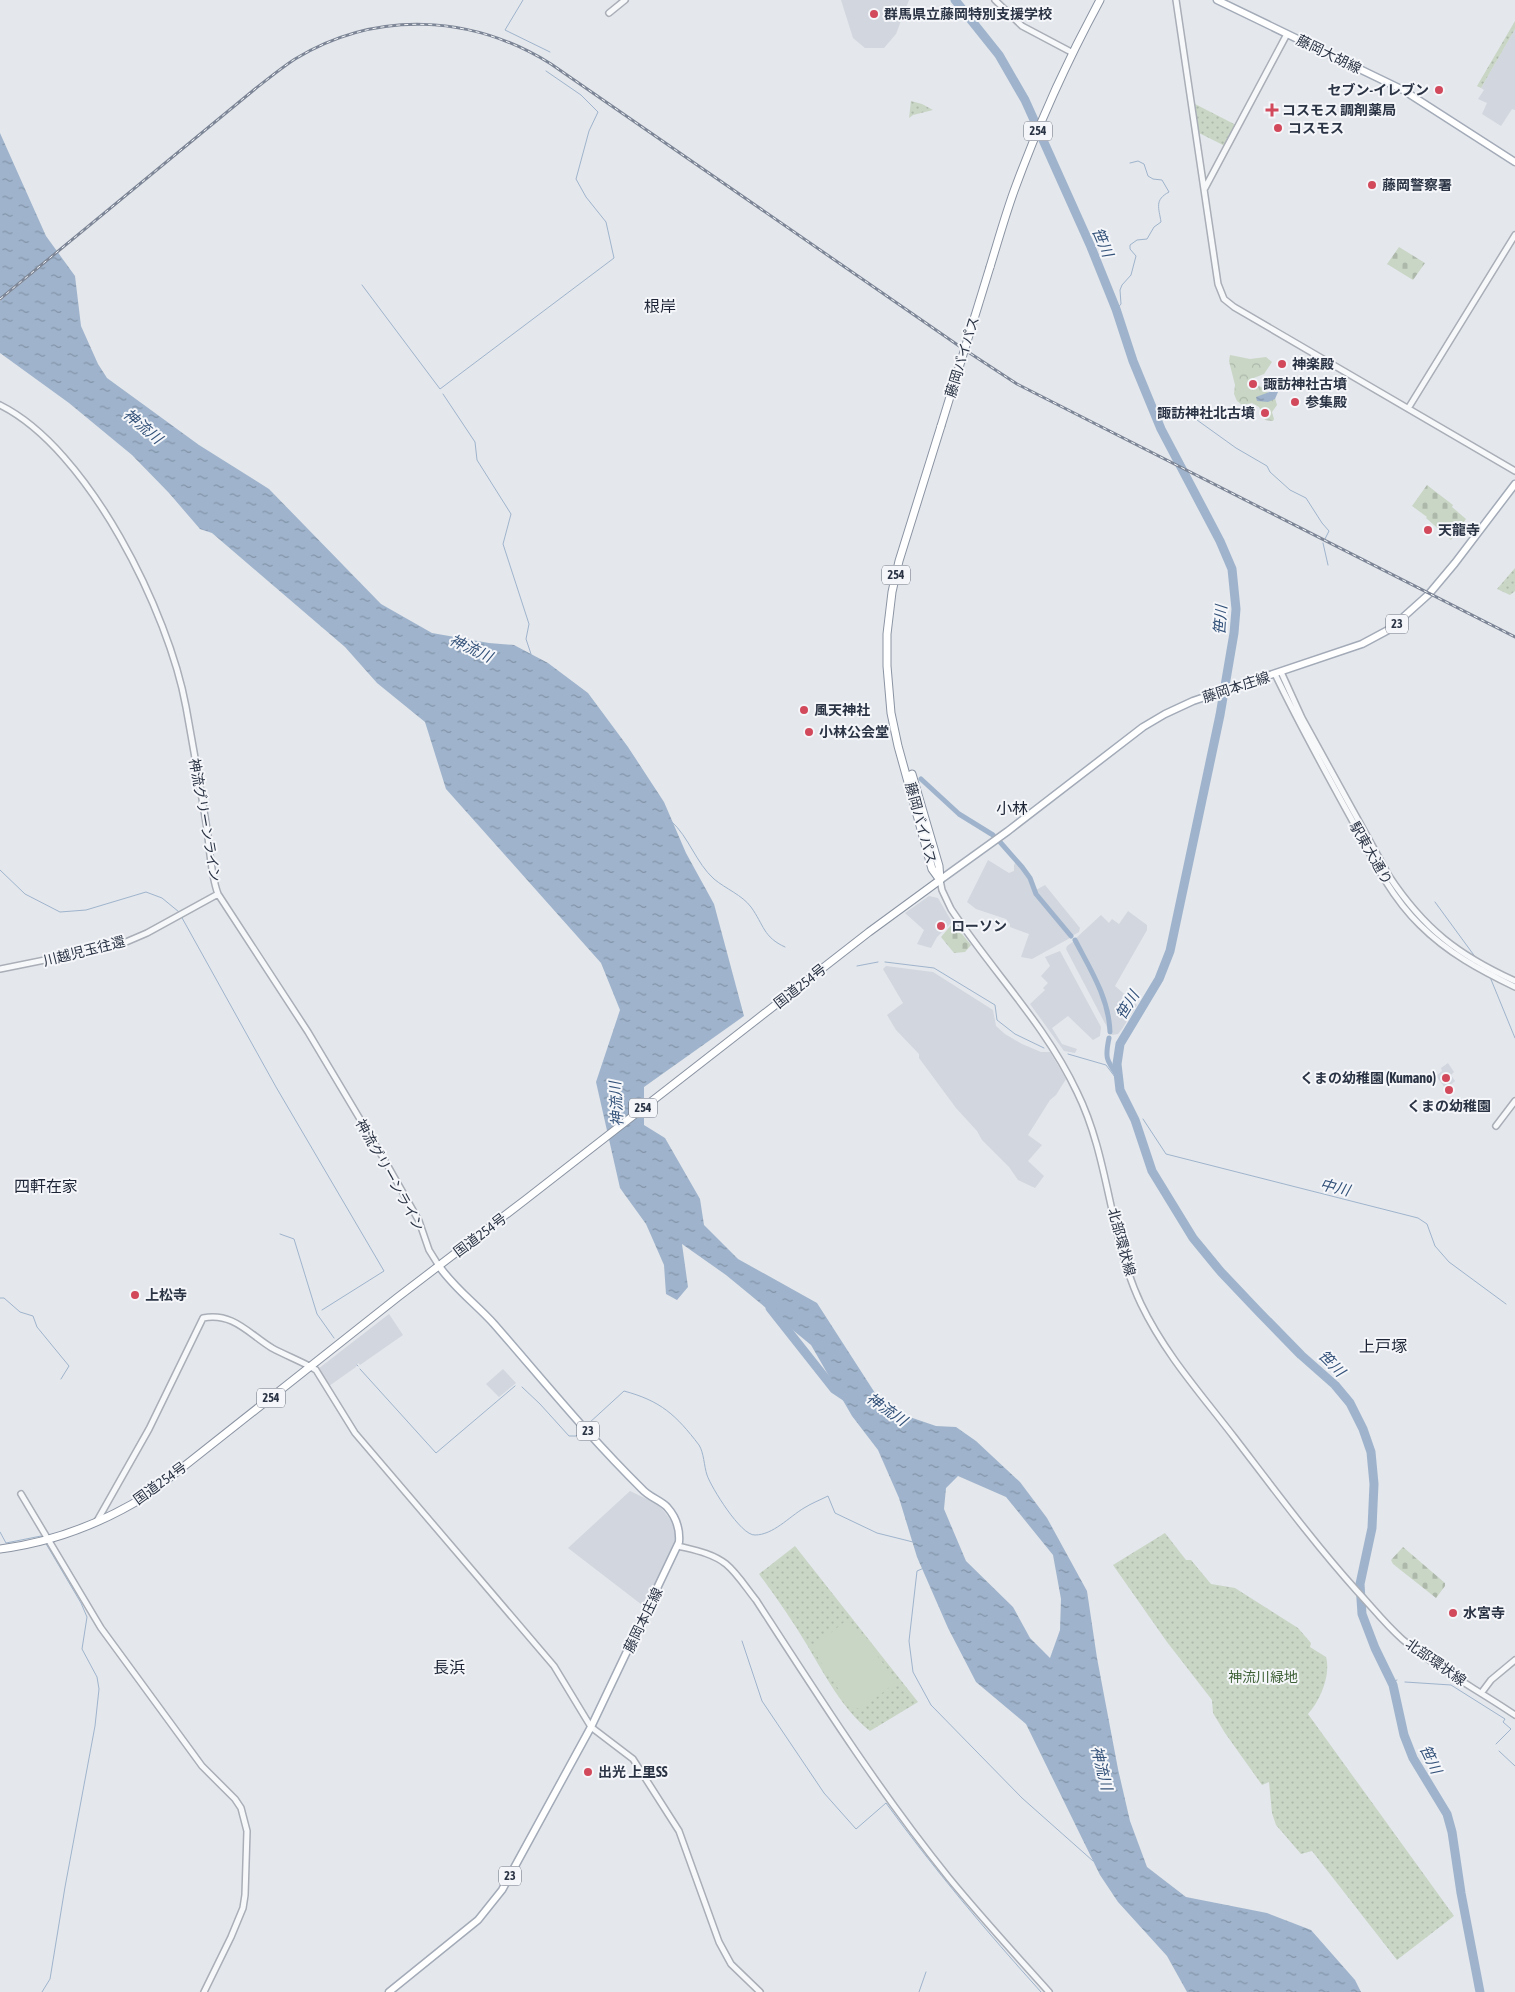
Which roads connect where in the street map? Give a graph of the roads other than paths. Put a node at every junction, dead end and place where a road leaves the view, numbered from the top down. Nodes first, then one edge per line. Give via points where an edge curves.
1 (624, 0) edge
2 (995, 0) edge
3 (1100, 0) edge
4 (1176, 0) edge
5 (1216, 0) edge
6 (609, 13) dead end
7 (1287, 34) junction
8 (1073, 52) junction
9 (1515, 162) edge
10 (1205, 189) junction
11 (1515, 235) edge
12 (0, 404) edge
13 (1409, 407) junction
14 (1515, 471) edge
15 (1515, 484) edge
16 (1278, 673) junction
17 (940, 880) junction
18 (218, 894) junction
19 (0, 970) edge
20 (1515, 981) edge
21 (1515, 987) edge
22 (1515, 1101) edge
23 (1496, 1126) dead end
24 (442, 1264) junction
25 (311, 1367) junction
26 (21, 1494) dead end
27 (97, 1522) junction
28 (48, 1540) junction
29 (678, 1546) junction
30 (0, 1549) edge
31 (1515, 1660) edge
32 (1482, 1692) junction
33 (1515, 1714) edge
34 (591, 1727) junction
35 (204, 1992) edge
36 (390, 1992) edge
37 (760, 1992) edge
38 (1049, 1992) edge

1 - 6 street
2 - 8 street via 1022,26
3 - 8 highway, 藤岡バイパス / 254
4 - 10 street
5 - 7 main road, 藤岡大胡線
7 - 9 main road, 藤岡大胡線 via 1410,94
7 - 10 street
8 - 17 highway, 藤岡バイパス / 254, bridge via 1014,191 908,530 892,592 887,666 890,704 927,852 932,869
10 - 13 street via 1218,284 1224,299
11 - 13 street
12 - 18 street, 神流グリーンライン via 29,423 81,478 100,505 141,579 165,636 186,705
13 - 14 street
15 - 16 main road, 藤岡本庄線 / 23 via 1452,567 1400,621 1362,644
16 - 17 main road, 藤岡本庄線 / 23 via 1174,709 1155,719
16 - 20 street, 駅東大通り via 1405,900 1448,943 1469,958
16 - 21 street, 駅東大通り via 1297,720 1401,903 1444,947
17 - 24 highway, 国道254号 / 254
17 - 32 street, 北部環状線 via 951,909 1055,1049 1078,1093 1100,1151 1125,1262 1137,1295 1184,1375 1321,1550 1382,1621 1453,1678
18 - 19 street, 川越児玉往還 via 120,945
18 - 24 street, 神流グリーンライン via 308,1032 419,1221 429,1250
22 - 23 street
24 - 25 highway, 国道254号 / 254
24 - 29 main road, 23 via 450,1280 493,1323 541,1380 637,1484 666,1507 680,1531
25 - 27 highway, 国道254号 / 254 via 149,1494
25 - 27 street via 277,1350 231,1320 214,1316 203,1318 149,1429
25 - 34 street via 355,1433 554,1666
26 - 28 street
27 - 28 highway, 国道254号 / 254
28 - 30 highway, 国道254号 / 254
28 - 35 street via 101,1628 202,1766 241,1808 247,1831 243,1908
29 - 34 main road, 藤岡本庄線 / 23
29 - 38 street via 713,1556 726,1564 756,1600 835,1721 942,1869
31 - 32 street, 北部環状線
32 - 33 street
34 - 36 main road, 藤岡本庄線 / 23 via 495,1901 472,1925
34 - 37 street via 632,1757 642,1771 679,1831 719,1942 731,1964

